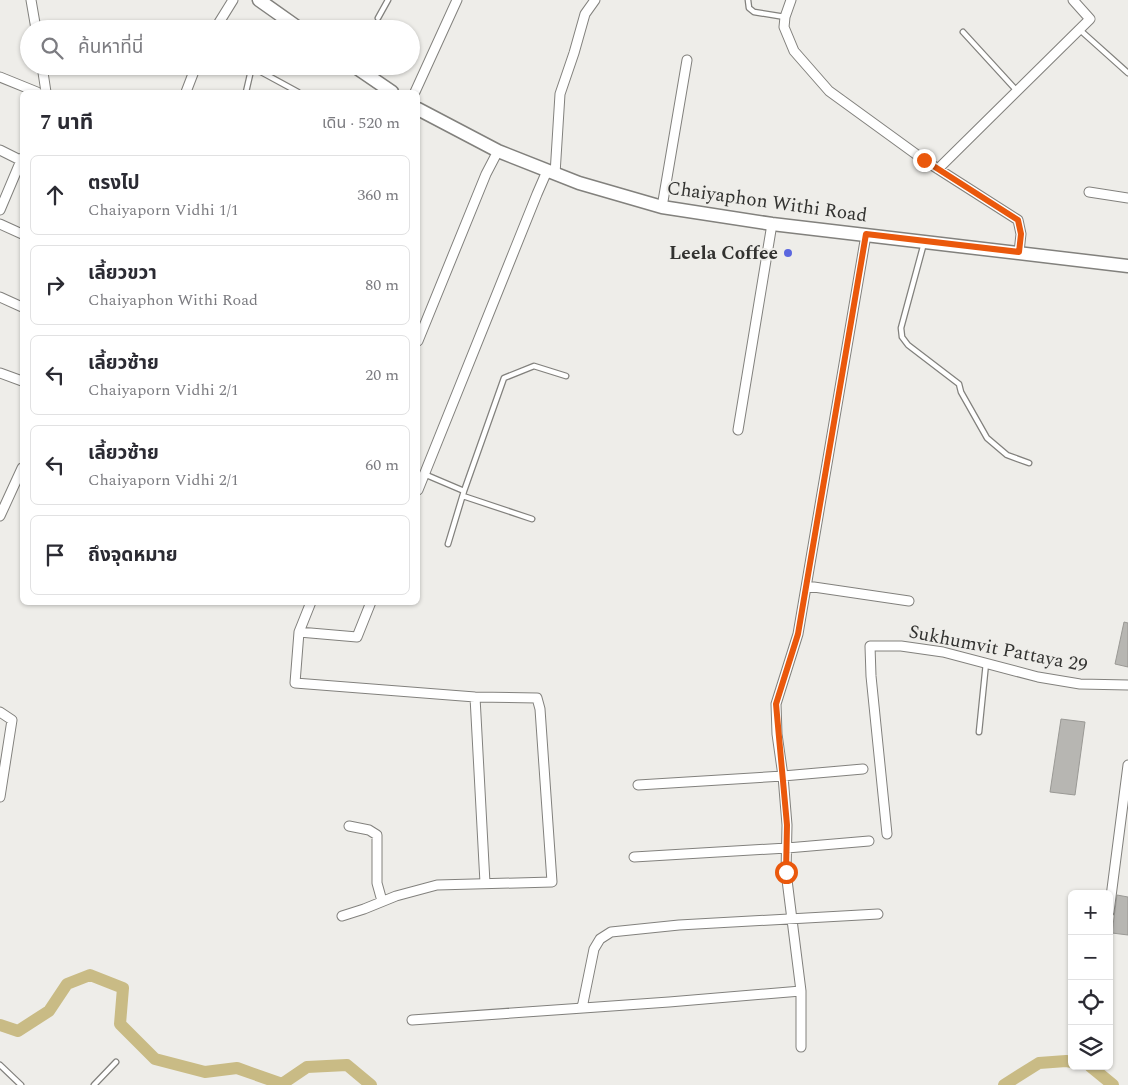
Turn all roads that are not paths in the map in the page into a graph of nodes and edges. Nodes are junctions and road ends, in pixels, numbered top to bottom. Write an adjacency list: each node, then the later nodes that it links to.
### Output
1 (31, 0): 13 (street)
2 (233, 0): 14 (street)
3 (259, 0): 11 (main road)
4 (388, 0): 12 (lane)
5 (457, 0): 32 (street)
6 (595, 0): 40 (street)
7 (748, 0): 10 (lane)
8 (791, 0): 10 (street)
9 (1073, 0): 16 (street)
10 (785, 17): 39 (street)
11 (284, 18): 15 (main road)
12 (378, 18)
13 (34, 20)
14 (221, 20)
15 (287, 20)
16 (1080, 30): 19 (lane); 33 (street)
17 (963, 32): 33 (lane)
18 (687, 60): 43 (street)
19 (1128, 73)
20 (43, 75): 27 (street)
21 (193, 75): 28 (street)
22 (250, 75): 29 (lane)
23 (267, 75): 30 (lane)
24 (367, 75): 31 (main road)
25 (0, 77): 26 (street)
26 (32, 90)
27 (46, 90)
28 (187, 90)
29 (246, 90)
30 (294, 90)
31 (389, 90)
32 (416, 90)
33 (1017, 91): 39 (street)
34 (420, 110): 36 (main road, Chaiyaphon Withi Road)
35 (0, 150): 37 (street)
36 (498, 151): 40 (main road, Chaiyaphon Withi Road); 54 (street)
37 (20, 159)
38 (20, 165): 44 (street)
39 (938, 169): 50 (street)
40 (551, 172): 43 (main road, Chaiyaphon Withi Road); 61 (street)
41 (1089, 192): 42 (street)
42 (1128, 198)
43 (662, 207): 46 (main road, Chaiyaphon Withi Road)
44 (0, 210)
45 (0, 224): 47 (street)
46 (772, 224): 48 (main road, Chaiyaphon Withi Road); 58 (street)
47 (20, 233)
48 (866, 234): 49 (main road, Chaiyaphon Withi Road); 67 (street)
49 (924, 241): 50 (main road, Chaiyaphon Withi Road); 59 (lane)
50 (1019, 252): 51 (main road, Chaiyaphon Withi Road)
51 (1128, 266)
52 (0, 297): 53 (street)
53 (20, 305)
54 (420, 336)
55 (0, 373): 57 (street)
56 (566, 376): 63 (lane)
57 (20, 380)
58 (738, 430)
59 (1029, 463)
60 (20, 472): 64 (street)
61 (424, 474): 62 (street); 63 (lane)
62 (420, 485)
63 (463, 494): 65 (lane); 66 (lane)
64 (0, 516)
65 (532, 518)
66 (448, 544)
67 (806, 586): 68 (street); 80 (street)
68 (909, 601)
69 (310, 605): 71 (street)
70 (370, 605): 71 (street)
71 (300, 632): 74 (street)
72 (986, 663): 73 (street, Sukhumvit Pattaya 29); 76 (lane); 84 (street, Sukhumvit Pattaya 29)
73 (1128, 685)
74 (475, 697): 88 (street); 88 (street)
75 (0, 712): 77 (street)
76 (979, 732)
77 (3, 756): 82 (street)
78 (1128, 765): 89 (street)
79 (863, 769): 80 (street)
80 (783, 776): 81 (street); 86 (street)
81 (638, 785)
82 (0, 797)
83 (349, 826): 90 (street)
84 (887, 834)
85 (869, 841): 86 (street)
86 (787, 848): 87 (street); 93 (street)
87 (634, 857)
88 (485, 883): 90 (street)
89 (1112, 890)
90 (382, 901): 92 (street)
91 (878, 914): 93 (street)
92 (342, 916)
93 (792, 918): 94 (street); 95 (street)
94 (801, 991): 95 (street); 97 (street)
95 (582, 1008): 96 (street)
96 (412, 1020)
97 (801, 1047)
98 (116, 1062): 101 (lane)
99 (0, 1065): 100 (lane)
100 (21, 1085)
101 (94, 1085)

